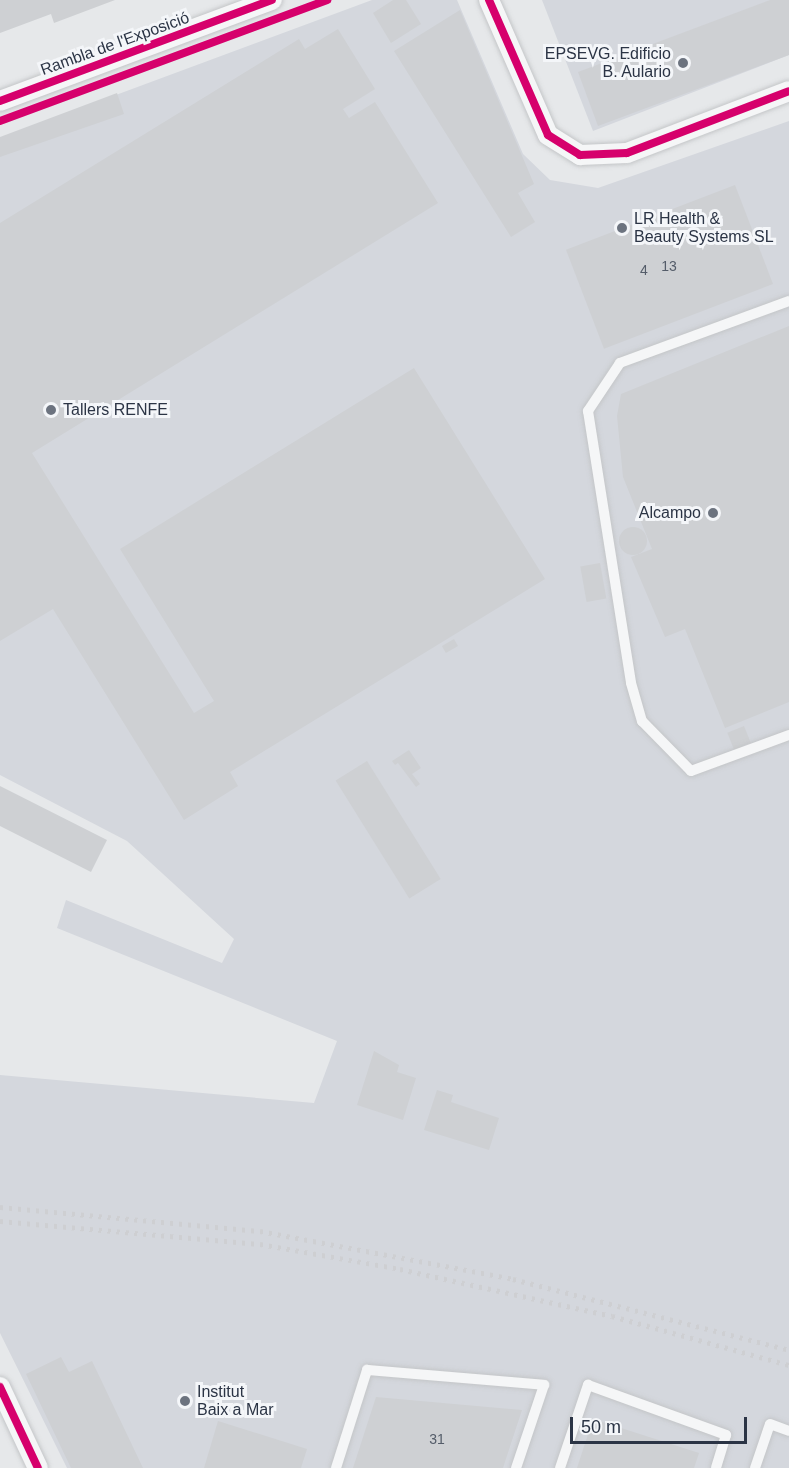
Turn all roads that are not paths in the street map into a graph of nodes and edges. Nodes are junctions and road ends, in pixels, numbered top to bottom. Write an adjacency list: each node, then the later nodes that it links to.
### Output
1 (489, 0): 3 (street)
2 (268, 1): 4 (street, Rambla de l'Exposició)
3 (789, 91)
4 (0, 101)
5 (789, 301): 6 (lane)
6 (789, 735)
7 (0, 1387): 9 (street)
8 (789, 1431): 14 (lane)
9 (38, 1468)
10 (336, 1468): 11 (lane)
11 (516, 1468)
12 (560, 1468): 13 (lane)
13 (716, 1468)
14 (755, 1468)

